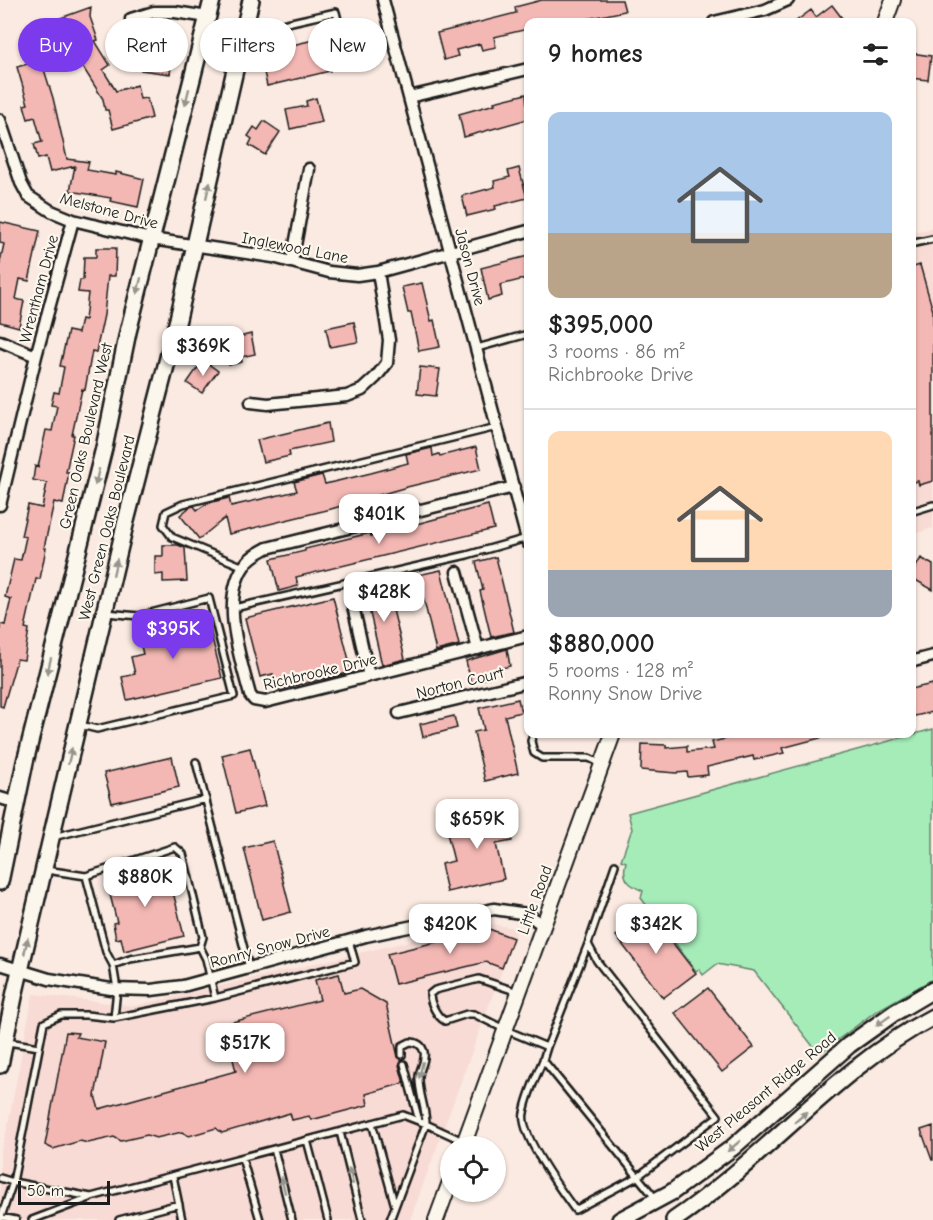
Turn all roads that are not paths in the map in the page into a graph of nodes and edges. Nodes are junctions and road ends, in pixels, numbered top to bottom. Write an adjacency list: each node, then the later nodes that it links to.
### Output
1 (212, 0): 6 (main road, Green Oaks Boulevard West)
2 (251, 0): 8 (main road, West Green Oaks Boulevard)
3 (383, 0): 15 (street, Jason Drive)
4 (788, 0): 11 (street)
5 (893, 0): 12 (street)
6 (208, 17): 7 (street); 21 (main road, Green Oaks Boulevard West, one-way to 21)
7 (137, 18)
8 (247, 18)
9 (309, 18): 10 (lane)
10 (338, 18)
11 (731, 18)
12 (886, 18)
13 (524, 70): 15 (street)
14 (235, 72): 23 (main road, West Green Oaks Boulevard, one-way to 14)
15 (409, 98): 24 (street, Jason Drive)
16 (0, 120): 18 (street, Melstone Drive)
17 (309, 169): 25 (street)
18 (73, 220): 21 (street, Melstone Drive); 30 (street, Wrentham Drive)
19 (524, 232): 24 (street, Inglewood Lane)
20 (933, 238): 22 (lane)
21 (151, 239): 23 (street, Melstone Drive); 58 (main road, Green Oaks Boulevard West, one-way to 58)
22 (916, 242)
23 (195, 247): 25 (street, Inglewood Lane); 43 (main road, West Green Oaks Boulevard, one-way to 23)
24 (450, 251): 26 (street, Inglewood Lane); 29 (street, Jason Drive)
25 (292, 262): 26 (street, Inglewood Lane)
26 (378, 272): 31 (street)
27 (524, 335): 29 (lane)
28 (0, 341): 30 (street)
29 (477, 348): 32 (street, Jason Drive)
30 (36, 356): 34 (street, Wrentham Drive)
31 (251, 402)
32 (498, 427): 33 (street, Jason Drive); 39 (lane)
33 (514, 487): 37 (street, Jason Drive); 39 (street)
34 (0, 505)
35 (933, 506): 36 (lane)
36 (916, 510)
37 (524, 517)
38 (524, 542): 42 (lane)
39 (244, 567): 42 (street, Richbrooke Drive)
40 (457, 572): 45 (street)
41 (353, 606): 48 (street)
42 (234, 608): 48 (street, Richbrooke Drive)
43 (104, 613): 51 (main road, West Green Oaks Boulevard); 51 (lane)
44 (524, 637): 45 (street, Richbrooke Drive)
45 (478, 649): 48 (street, Richbrooke Drive)
46 (933, 656): 47 (street)
47 (916, 660)
48 (369, 676)
49 (524, 683): 50 (street, Norton Court)
50 (399, 713)
51 (78, 725): 59 (main road, West Green Oaks Boulevard, one-way to 51)
52 (532, 738): 55 (lane)
53 (612, 738): 55 (street, Little Road)
54 (196, 762): 57 (lane)
55 (602, 764): 64 (street, Little Road)
56 (0, 798): 58 (street)
57 (206, 799): 59 (lane); 70 (lane)
58 (16, 803): 63 (main road, Green Oaks Boulevard West)
59 (51, 837): 61 (main road, West Green Oaks Boulevard)
60 (615, 865): 66 (lane)
61 (44, 869): 62 (lane); 71 (main road, West Green Oaks Boulevard, one-way to 61)
62 (86, 876): 67 (lane); 69 (lane)
63 (0, 882)
64 (544, 926): 65 (street, Ronny Snow Drive); 75 (street, Little Road)
65 (349, 940): 70 (street, Ronny Snow Drive); 76 (lane)
66 (588, 944): 82 (lane); 97 (lane)
67 (200, 946): 69 (lane); 72 (lane)
68 (0, 964): 71 (street, Ronny Snow Drive)
69 (113, 965): 73 (lane)
70 (249, 968): 72 (street, Ronny Snow Drive)
71 (20, 971): 73 (street, Ronny Snow Drive); 80 (main road, West Green Oaks Boulevard)
72 (211, 978): 73 (street, Ronny Snow Drive); 76 (lane)
73 (117, 989): 78 (lane)
74 (933, 990): 101 (main road, West Pleasant Ridge Road, one-way to 101)
75 (519, 993): 79 (street, Little Road); 79 (lane)
76 (215, 998): 78 (lane)
77 (933, 1017): 118 (main road, one-way to 77)
78 (114, 1018): 81 (lane)
79 (506, 1030): 82 (lane); 92 (street, Little Road)
80 (5, 1042): 81 (lane); 86 (main road, West Green Oaks Boulevard)
81 (39, 1047): 99 (lane)
82 (547, 1047): 84 (lane)
83 (402, 1055): 89 (lane, one-way to 89)
84 (543, 1060): 97 (lane); 97 (lane)
85 (404, 1064): 87 (lane)
86 (0, 1065)
87 (419, 1121): 88 (lane); 89 (lane)
88 (372, 1123): 90 (lane); 104 (lane)
89 (426, 1124): 91 (lane); 104 (lane)
90 (340, 1132): 93 (lane); 113 (lane, one-way to 90)
91 (449, 1136)
92 (467, 1136)
93 (308, 1140): 94 (lane); 112 (lane)
94 (274, 1149): 95 (lane); 111 (lane, one-way to 94)
95 (242, 1158): 96 (lane); 110 (lane)
96 (173, 1176): 100 (lane); 103 (lane)
97 (638, 1177): 101 (lane)
98 (0, 1178): 99 (lane)
99 (13, 1182): 100 (lane); 105 (lane)
100 (91, 1197): 107 (lane)
101 (657, 1200): 116 (main road, West Pleasant Ridge Road); 117 (main road)
102 (443, 1202): 115 (street)
103 (179, 1204): 108 (lane); 109 (lane)
104 (395, 1207): 114 (lane)
105 (1, 1219): 106 (lane)
106 (16, 1220)
107 (32, 1220)
108 (119, 1220)
109 (182, 1220)
110 (260, 1220)
111 (292, 1220)
112 (328, 1220)
113 (362, 1220)
114 (390, 1220)
115 (436, 1220)
116 (620, 1220)
117 (669, 1220)
118 (674, 1220)

